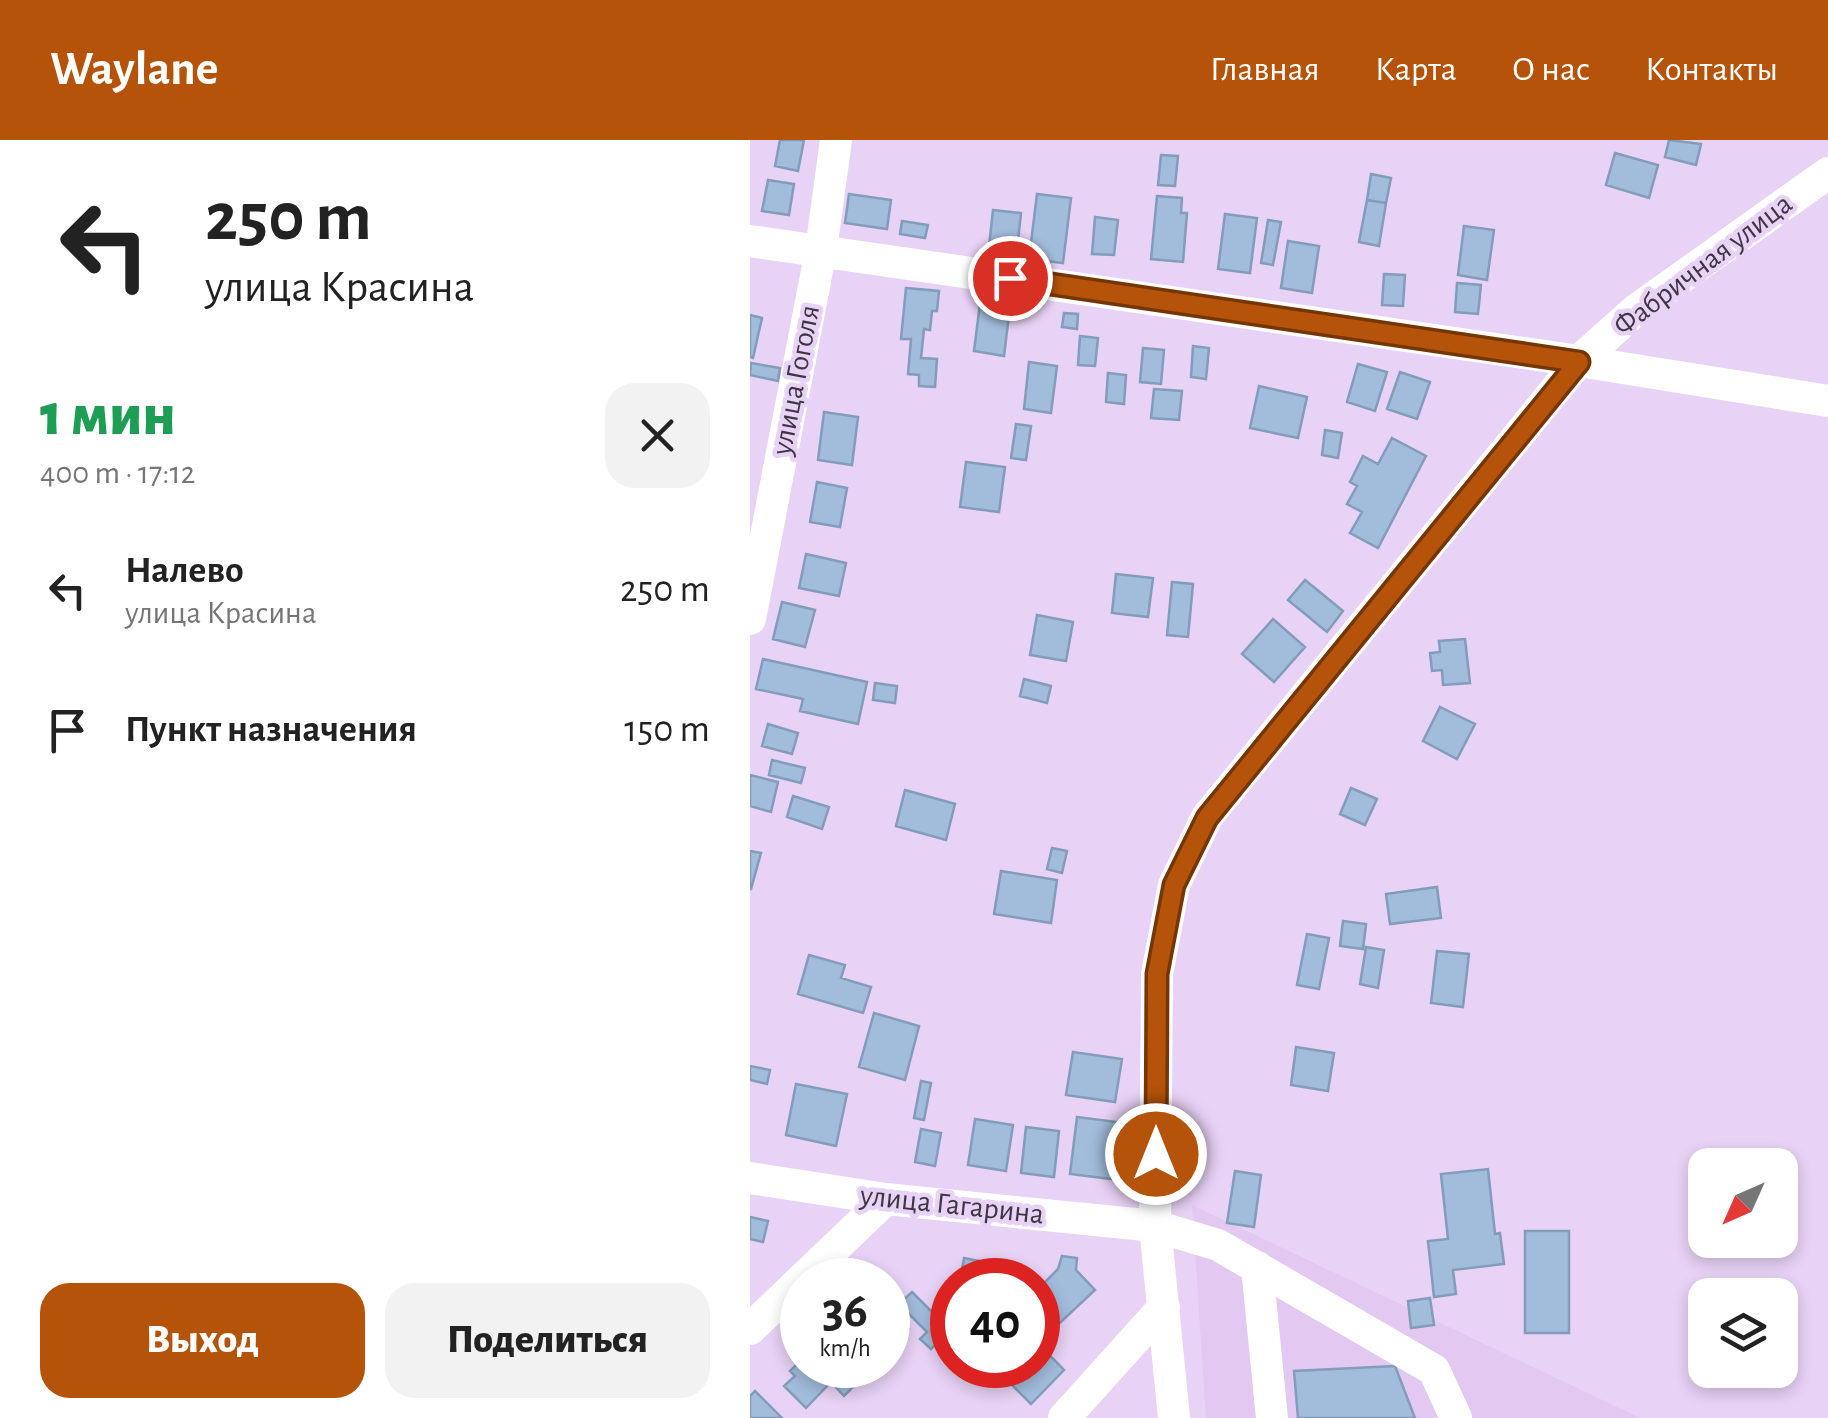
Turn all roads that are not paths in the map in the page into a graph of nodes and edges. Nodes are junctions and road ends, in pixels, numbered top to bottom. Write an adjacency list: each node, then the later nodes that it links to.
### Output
1 (836, 140): 4 (street, улица Гоголя)
2 (1828, 173): 5 (street, Фабричная улица)
3 (750, 240): 4 (street)
4 (821, 250): 5 (street); 7 (street, улица Гоголя)
5 (1579, 362): 6 (street); 10 (street, Фабричная улица)
6 (1828, 402)
7 (750, 620)
8 (750, 1178): 9 (street, улица Гагарина)
9 (886, 1199): 10 (street, улица Гагарина); 13 (street)
10 (1155, 1226): 11 (street, улица Гагарина); 12 (street, Фабричная улица)
11 (1257, 1267): 16 (street); 17 (street, улица Гагарина)
12 (1164, 1308): 14 (street); 15 (street, Фабричная улица)
13 (750, 1329)
14 (1064, 1418)
15 (1174, 1418)
16 (1272, 1418)
17 (1456, 1418)

